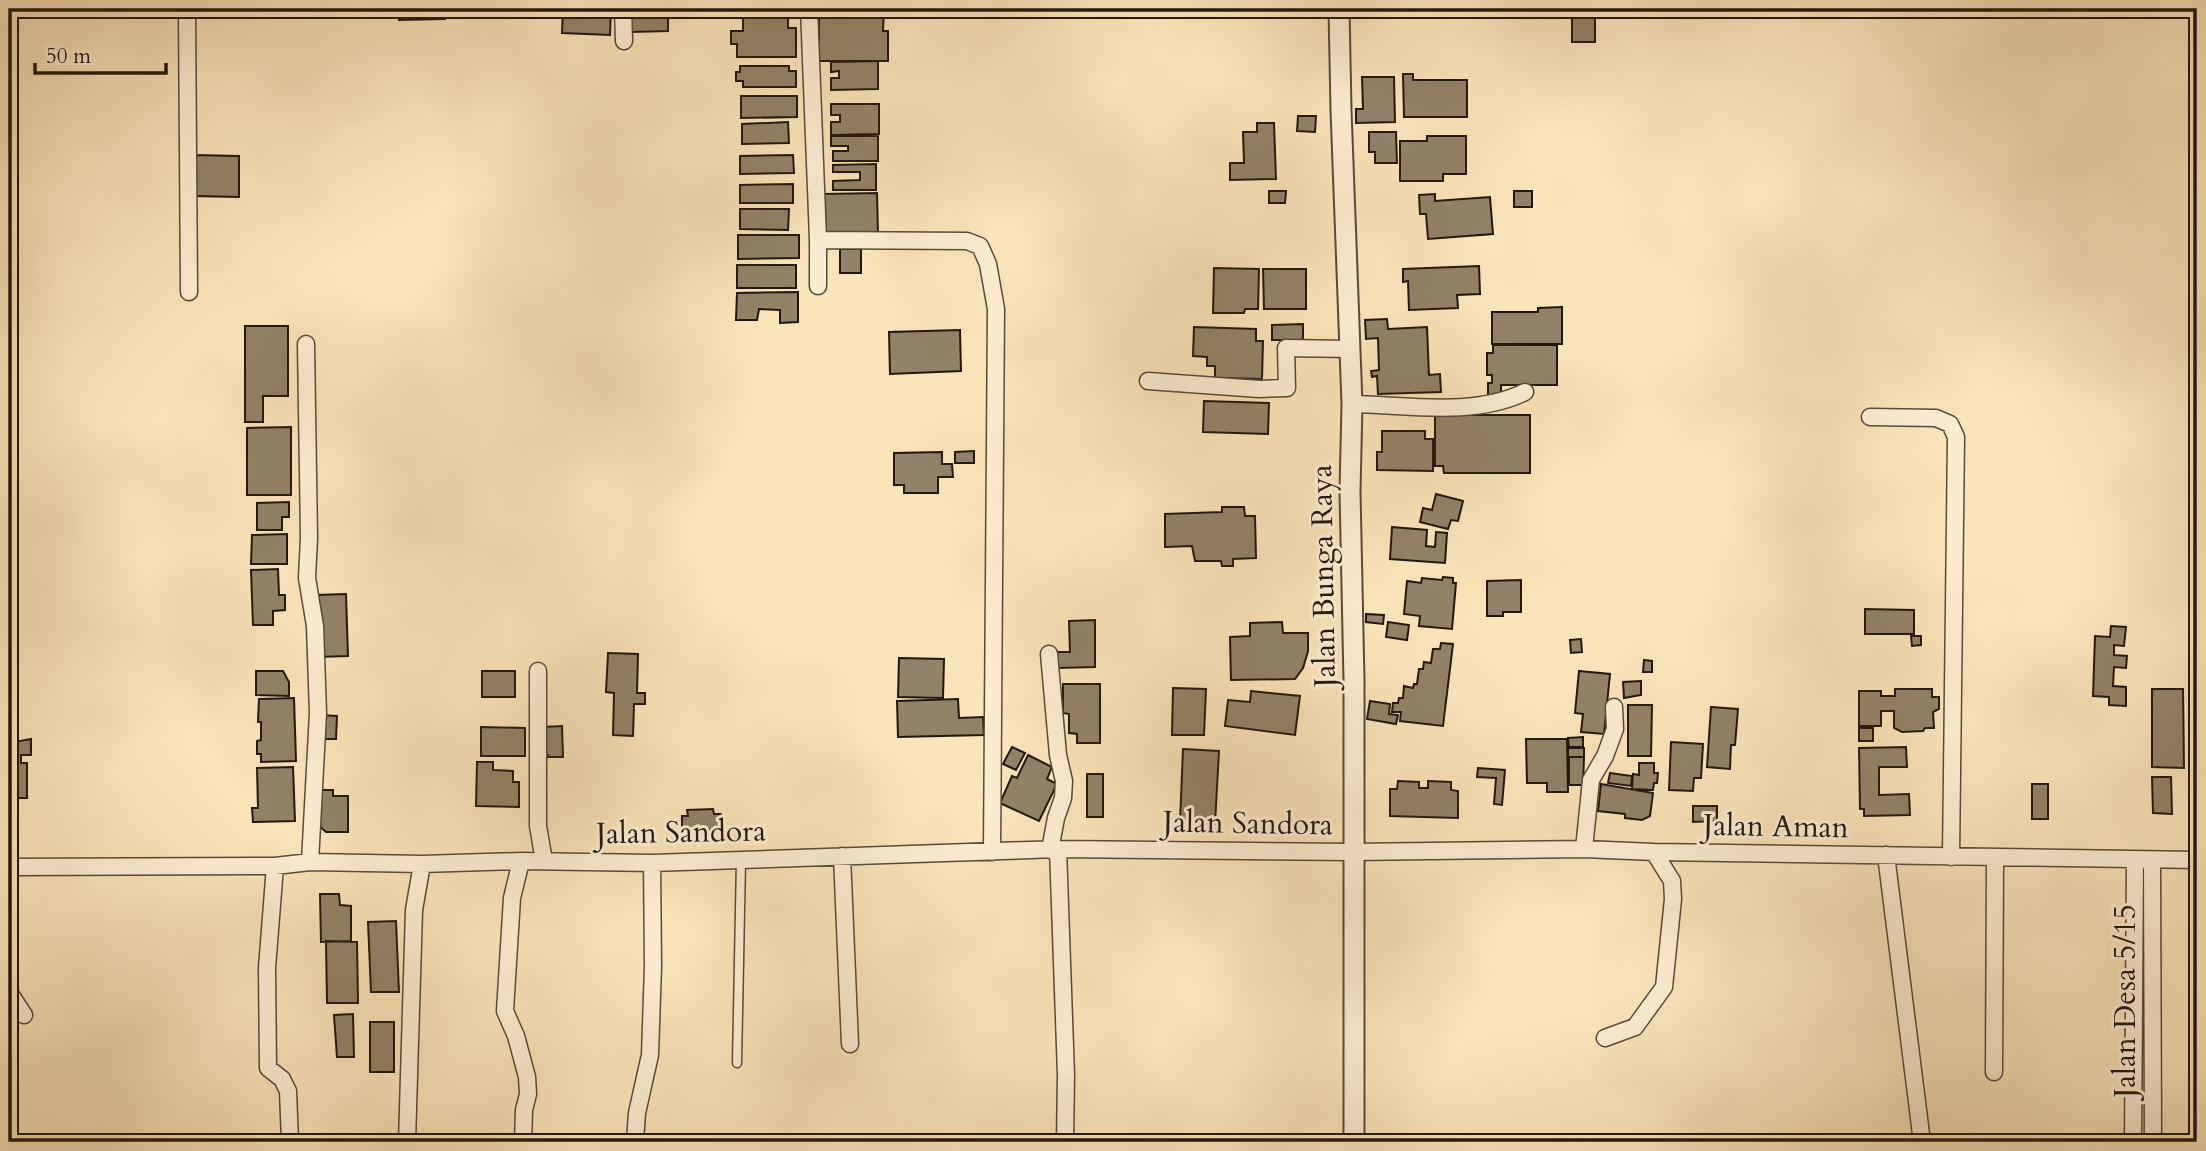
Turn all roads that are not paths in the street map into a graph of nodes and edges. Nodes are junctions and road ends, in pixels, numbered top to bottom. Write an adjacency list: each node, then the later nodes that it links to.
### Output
1 (187, 9): 8 (street)
2 (623, 9): 5 (street)
3 (809, 9): 6 (street)
4 (1339, 9): 10 (street, Jalan Bunga Raya)
5 (624, 41)
6 (818, 240): 7 (street); 20 (street)
7 (818, 286)
8 (189, 292)
9 (306, 344): 32 (street)
10 (1350, 349): 11 (street); 13 (street, Jalan Bunga Raya)
11 (1148, 381)
12 (1525, 392): 13 (street)
13 (1352, 404): 21 (street, Jalan Bunga Raya)
14 (1870, 417): 25 (street)
15 (1049, 653): 19 (street)
16 (538, 671): 31 (street)
17 (1614, 707): 18 (street)
18 (1584, 849): 21 (street, Jalan Aman); 22 (street, Jalan Aman)
19 (1054, 850): 20 (street, Jalan Sandora); 21 (street, Jalan Sandora); 47 (street)
20 (992, 852): 24 (street, Jalan Sandora)
21 (1353, 852): 48 (street, Jalan Bunga Raya)
22 (1654, 852): 23 (street, Jalan Aman); 39 (street)
23 (1886, 855): 25 (street, Jalan Aman); 49 (street)
24 (842, 856): 27 (street, Jalan Sandora); 40 (street)
25 (1951, 857): 26 (street, Jalan Aman)
26 (1995, 858): 28 (street, Jalan Aman); 42 (street)
27 (741, 860): 33 (street, Jalan Sandora); 41 (lane)
28 (2143, 860): 29 (street, Jalan Aman); 50 (street); 51 (street, Jalan Desa 5/15)
29 (2197, 860)
30 (521, 861): 31 (street, Jalan Sandora); 34 (street, Jalan Sandora); 46 (street)
31 (544, 861): 33 (street, Jalan Sandora)
32 (310, 862): 34 (street, Jalan Sandora); 35 (street, Jalan Sandora)
33 (652, 863): 43 (street)
34 (422, 864): 45 (street)
35 (275, 866): 36 (street, Jalan Sandora); 44 (street)
36 (9, 867)
37 (9, 992): 38 (street)
38 (23, 1015)
39 (1605, 1038)
40 (850, 1044)
41 (737, 1063)
42 (1994, 1072)
43 (635, 1140)
44 (289, 1142)
45 (407, 1142)
46 (523, 1142)
47 (1065, 1142)
48 (1353, 1142)
49 (1923, 1142)
50 (2133, 1142)
51 (2153, 1142)

